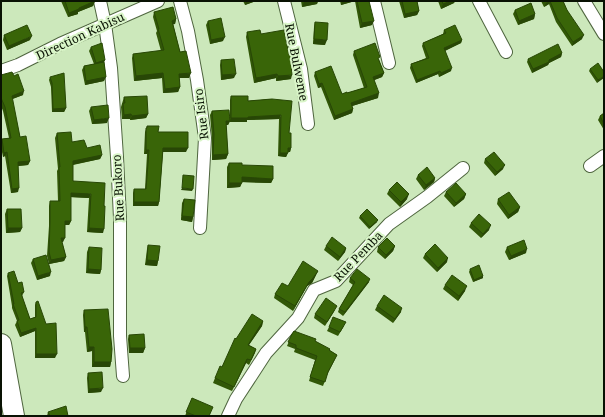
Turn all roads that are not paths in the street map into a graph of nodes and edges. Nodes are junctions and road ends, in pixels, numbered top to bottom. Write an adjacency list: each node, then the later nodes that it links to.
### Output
1 (100, 1): 8 (street, Rue Bukoro)
2 (158, 1): 8 (street, Direction Kabisu)
3 (180, 1): 17 (street, Rue Isiro)
4 (284, 1): 13 (street, Rue Bulweme)
5 (374, 1): 11 (street)
6 (479, 1): 10 (street)
7 (584, 1): 9 (street)
8 (105, 24): 12 (street, Direction Kabisu); 19 (street, Rue Bukoro)
9 (604, 34)
10 (506, 52)
11 (389, 63)
12 (1, 71)
13 (308, 124)
14 (604, 156): 15 (street)
15 (590, 166)
16 (464, 168): 22 (street, Rue Pemba)
17 (200, 228)
18 (1, 344): 20 (highway)
19 (123, 376)
20 (4, 377): 21 (highway)
21 (14, 416)
22 (228, 416)

